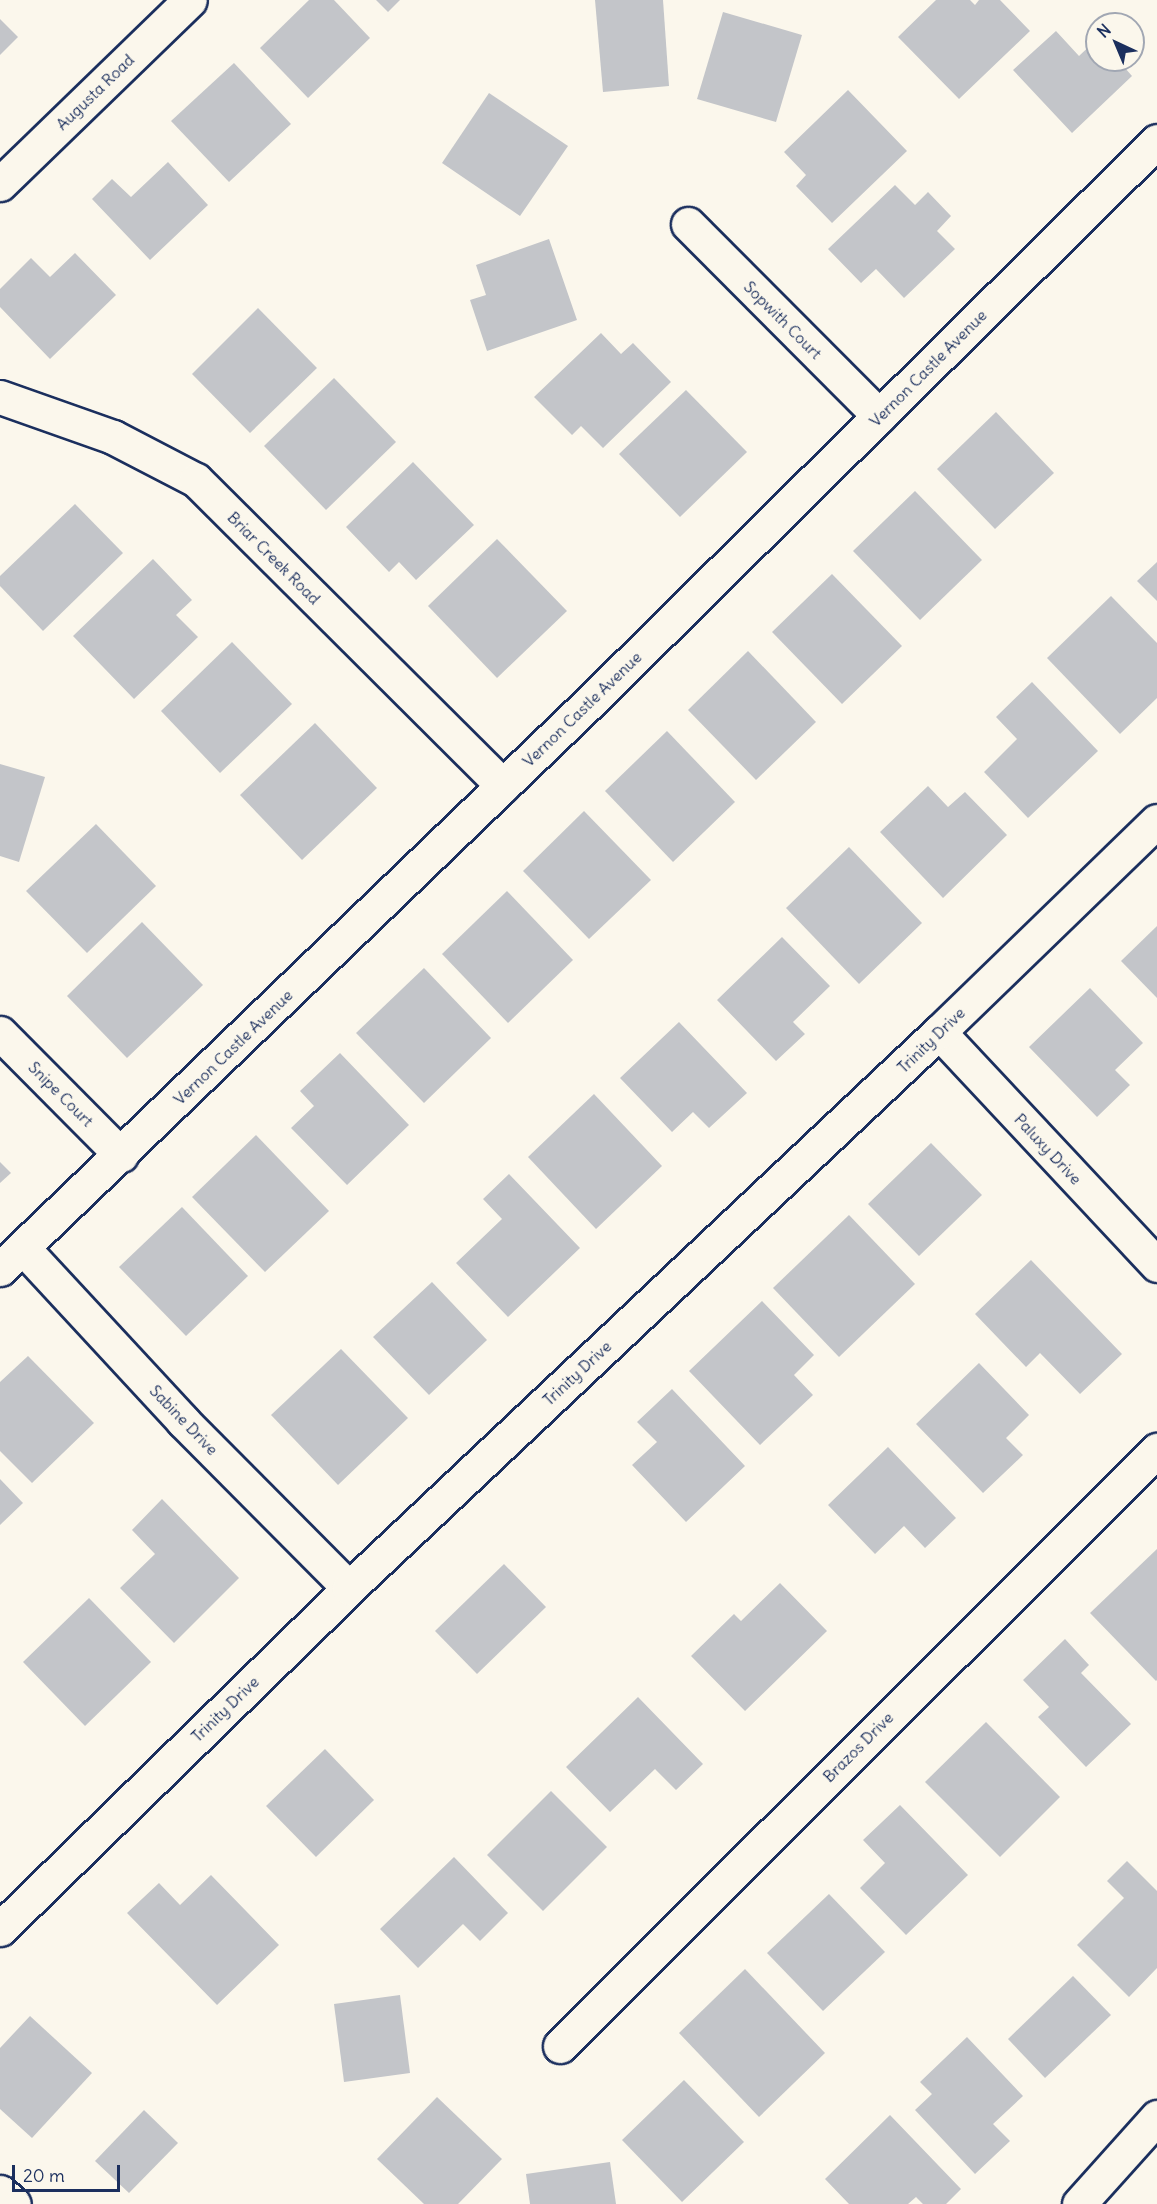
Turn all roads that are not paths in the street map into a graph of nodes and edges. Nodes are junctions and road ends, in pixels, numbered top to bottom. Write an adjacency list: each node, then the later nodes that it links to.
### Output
1 (190, 0): 3 (street, Augusta Road)
2 (1157, 141): 6 (street, Vernon Castle Avenue)
3 (0, 184)
4 (688, 224): 6 (street, Sopwith Court)
5 (0, 397): 7 (street, Briar Creek Road)
6 (879, 417): 7 (street, Vernon Castle Avenue)
7 (503, 786): 11 (street, Vernon Castle Avenue)
8 (1157, 821): 9 (street, Trinity Drive)
9 (939, 1032): 13 (street, Paluxy Drive); 15 (street, Trinity Drive)
10 (0, 1033): 11 (street, Snipe Court)
11 (122, 1155): 12 (street, Vernon Castle Avenue)
12 (11, 1258): 15 (street, Sabine Drive)
13 (1157, 1265)
14 (1157, 1450): 17 (street, Brazos Drive)
15 (349, 1588): 16 (street, Trinity Drive)
16 (0, 1929)
17 (560, 2046)
18 (1157, 2117): 21 (street)
19 (0, 2192): 20 (street)
20 (14, 2204)
21 (1079, 2204)

